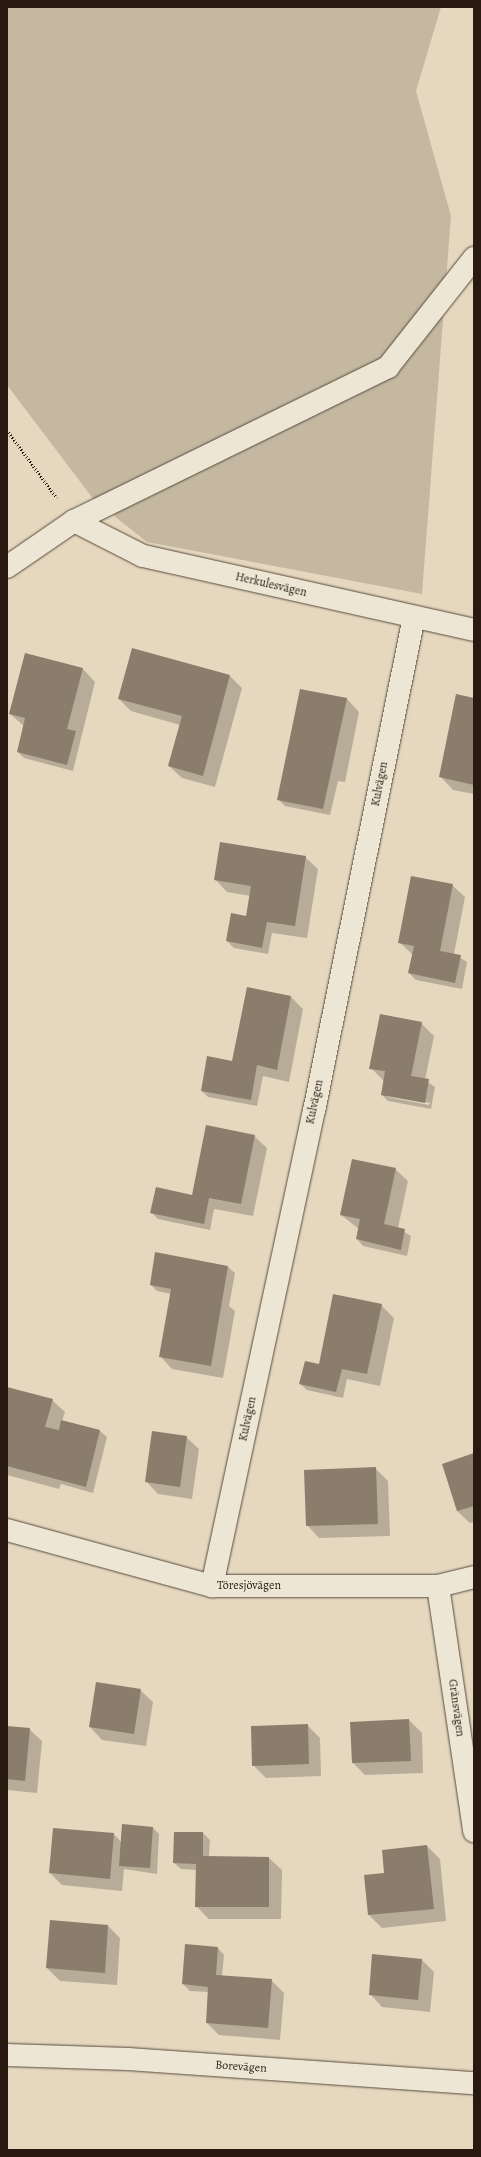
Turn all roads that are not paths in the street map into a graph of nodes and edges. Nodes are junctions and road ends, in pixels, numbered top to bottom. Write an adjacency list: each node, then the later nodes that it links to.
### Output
1 (474, 258): 2 (street)
2 (74, 521): 3 (street); 4 (street, Herkulesvägen)
3 (7, 567)
4 (414, 617): 5 (street, Herkulesvägen); 8 (street, Kulvägen)
5 (474, 630)
6 (7, 1530): 8 (street, Töresjövägen)
7 (474, 1577): 9 (street, Töresjövägen)
8 (212, 1586): 9 (street, Töresjövägen)
9 (438, 1586): 10 (street, Gränsvägen)
10 (474, 1831)
11 (7, 2055): 12 (street, Borevägen)
12 (474, 2083)

